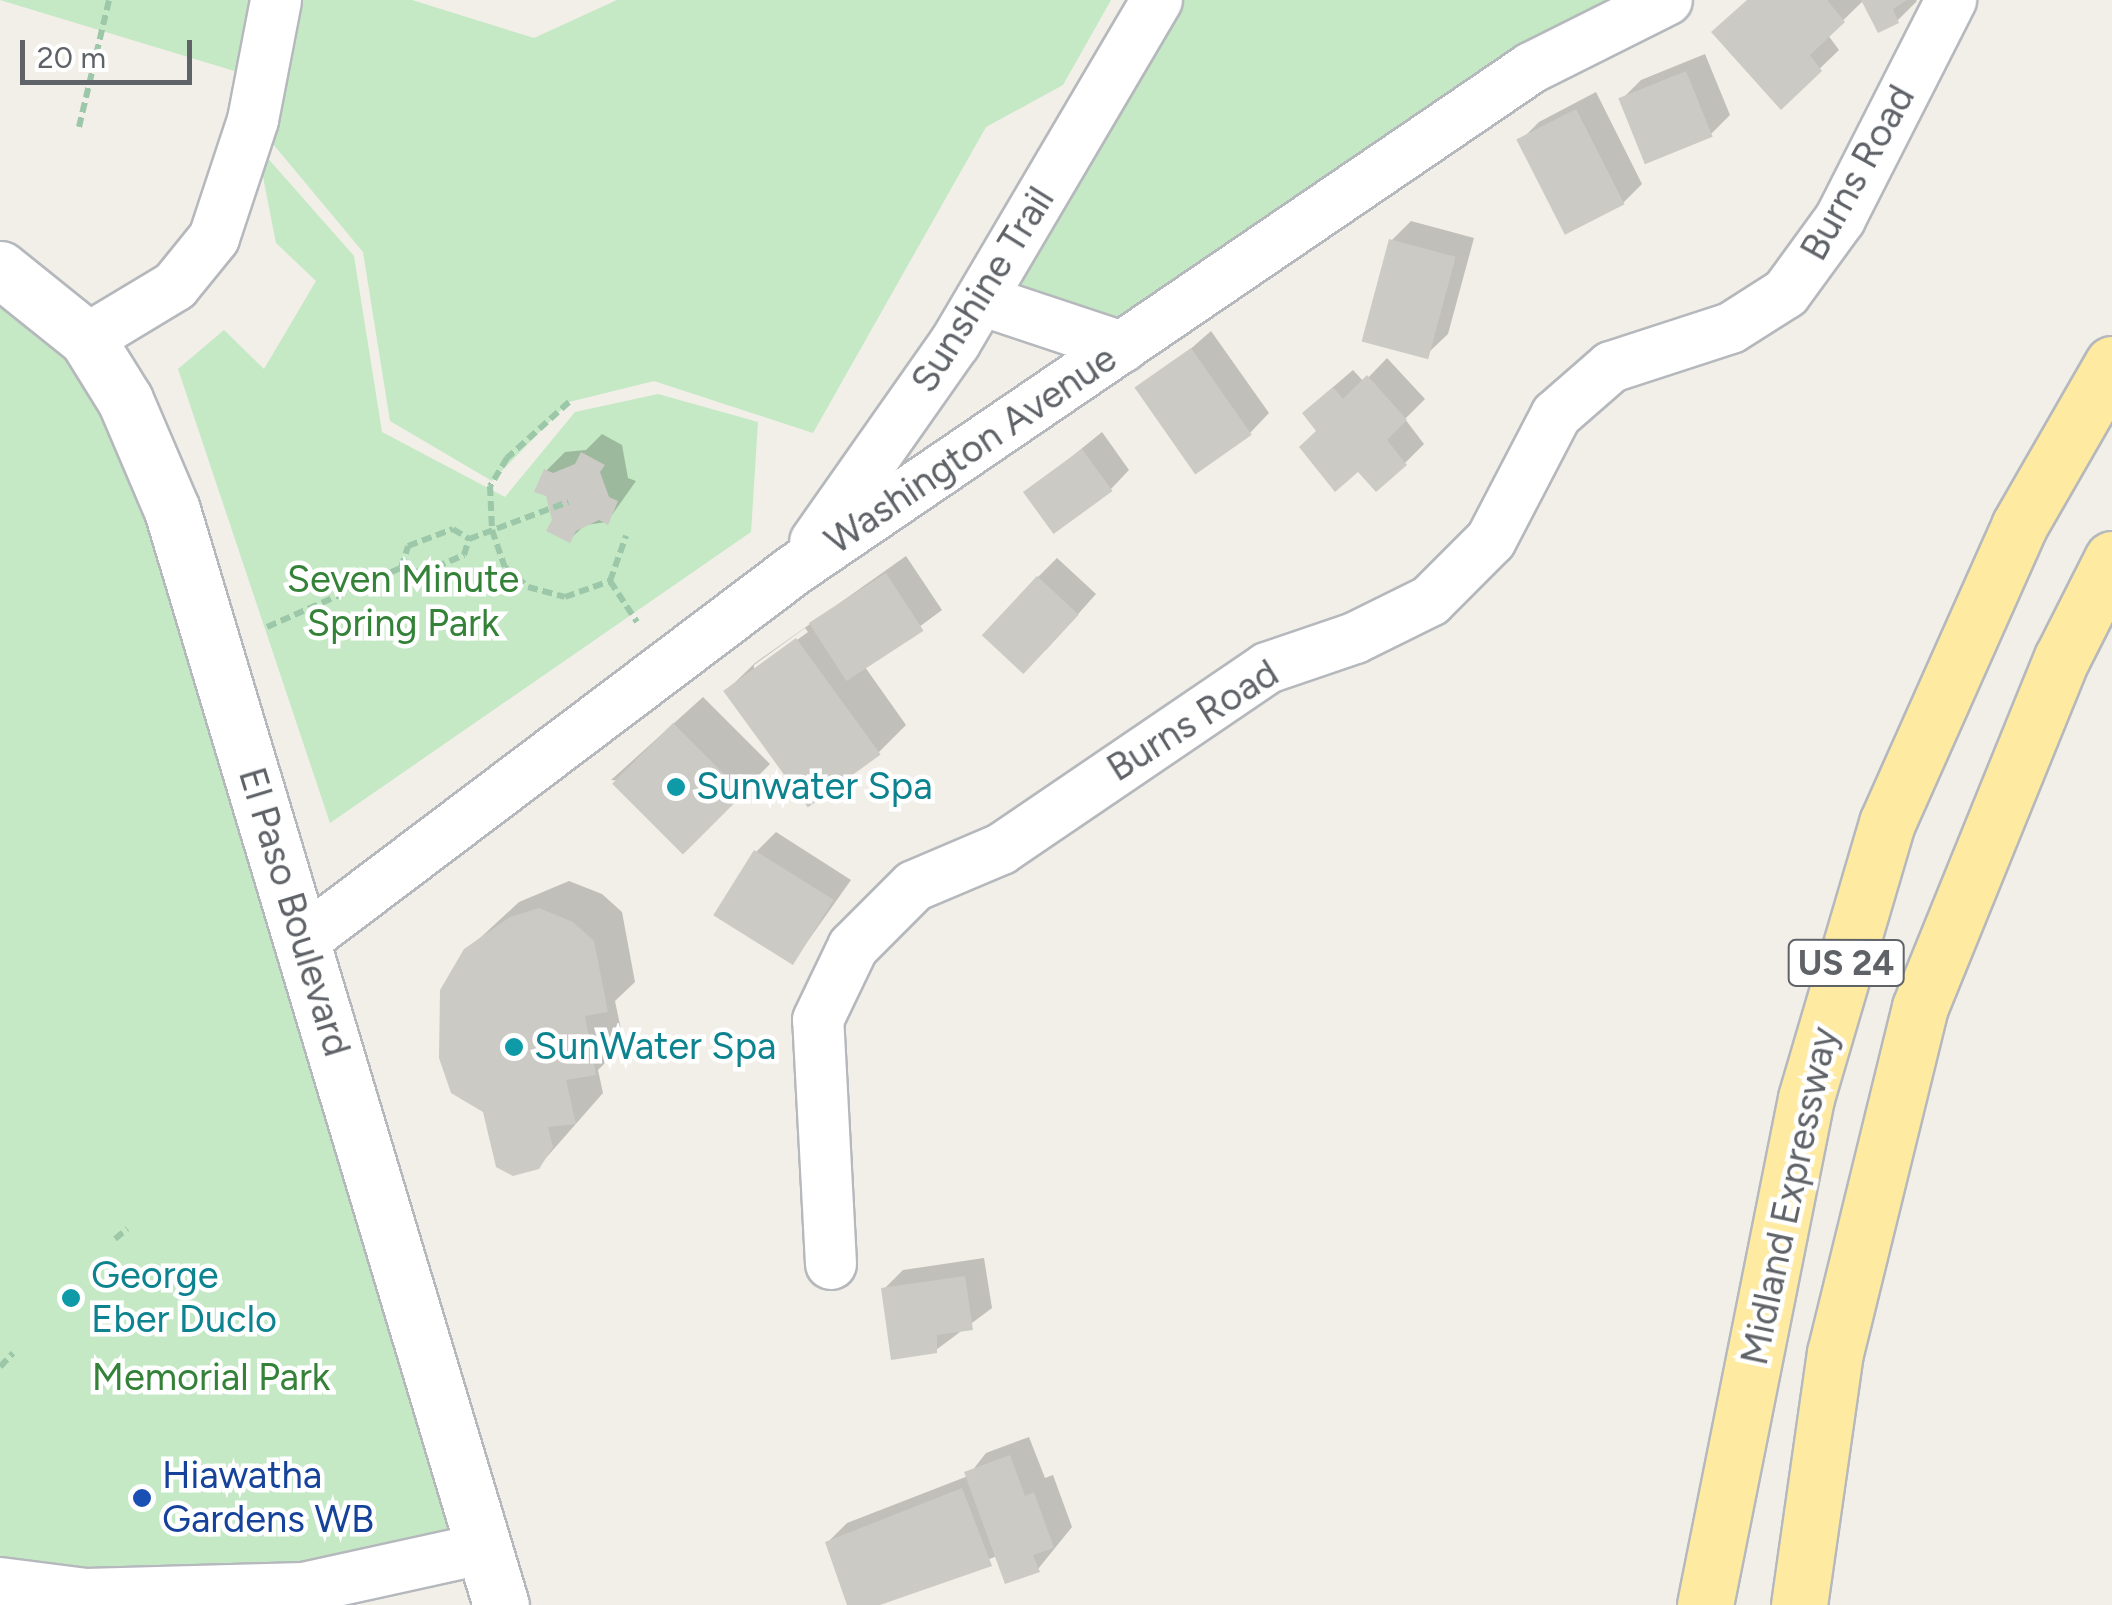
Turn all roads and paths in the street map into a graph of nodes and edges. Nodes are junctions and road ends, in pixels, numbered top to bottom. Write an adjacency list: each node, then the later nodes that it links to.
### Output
1 (108, 0): 6 (path)
2 (276, 0): 9 (street)
3 (1158, 0): 8 (street, Sunshine Trail)
4 (1666, 0): 10 (street, Washington Avenue)
5 (1952, 0): 24 (street, Burns Road)
6 (78, 127)
7 (0, 269): 9 (street, El Paso Boulevard)
8 (981, 300): 10 (street); 19 (street, Sunshine Trail)
9 (87, 339): 21 (street, El Paso Boulevard)
10 (1122, 347): 19 (street, Washington Avenue)
11 (2112, 364): 30 (highway, Midland Expressway / US 24)
12 (569, 402): 14 (path)
13 (568, 502): 14 (path)
14 (492, 530): 15 (path); 16 (path)
15 (626, 536)
16 (468, 538): 18 (path); 18 (path)
17 (2112, 559): 31 (highway, Midland Expressway / US 24)
18 (401, 568): 20 (path)
19 (794, 570): 21 (street, Washington Avenue)
20 (252, 632)
21 (302, 941): 27 (street, El Paso Boulevard)
22 (127, 1229): 23 (path)
23 (115, 1239)
24 (831, 1264)
25 (13, 1353): 26 (path)
26 (0, 1368)
27 (482, 1549): 28 (street); 29 (street, El Paso Boulevard)
28 (0, 1583)
29 (501, 1605)
30 (1705, 1605)
31 (1799, 1605)

